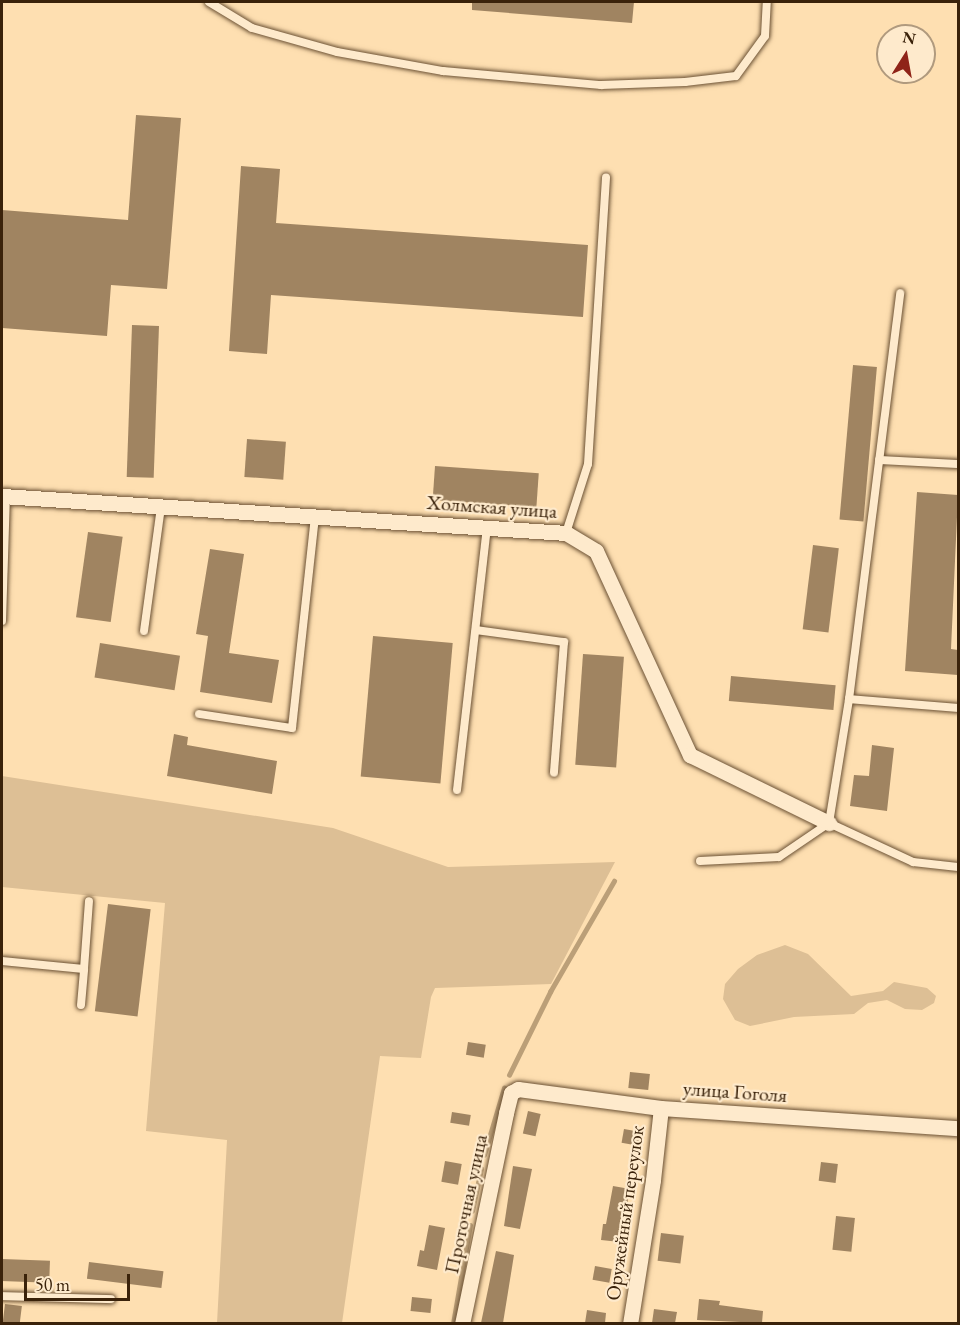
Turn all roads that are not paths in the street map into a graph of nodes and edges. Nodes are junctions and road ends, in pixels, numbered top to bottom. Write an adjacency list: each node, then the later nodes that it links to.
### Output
1 (209, 2): 2 (lane)
2 (767, 2)
3 (606, 178): 11 (lane)
4 (900, 293): 5 (lane)
5 (879, 460): 6 (lane); 15 (lane)
6 (958, 464)
7 (4, 496): 8 (street, Холмская улица); 12 (lane)
8 (161, 507): 9 (street, Холмская улица); 14 (lane)
9 (315, 517): 10 (street, Холмская улица); 17 (lane)
10 (487, 528): 11 (street, Холмская улица); 13 (lane)
11 (566, 533): 20 (street, Холмская улица)
12 (2, 621)
13 (476, 630): 18 (lane); 19 (lane)
14 (144, 632)
15 (849, 699): 16 (lane); 20 (lane)
16 (958, 708)
17 (199, 714)
18 (554, 773)
19 (457, 790)
20 (829, 823): 21 (lane); 22 (lane)
21 (700, 861)
22 (958, 867)
23 (89, 901): 25 (lane)
24 (2, 961): 25 (lane)
25 (84, 969): 26 (lane)
26 (81, 1005)
27 (511, 1093): 28 (street, улица Гоголя); 32 (street, Проточная улица)
28 (661, 1108): 29 (street, улица Гоголя); 33 (street, Оружейный переулок)
29 (958, 1128)
30 (2, 1296): 31 (lane)
31 (111, 1299)
32 (462, 1323)
33 (630, 1323)

